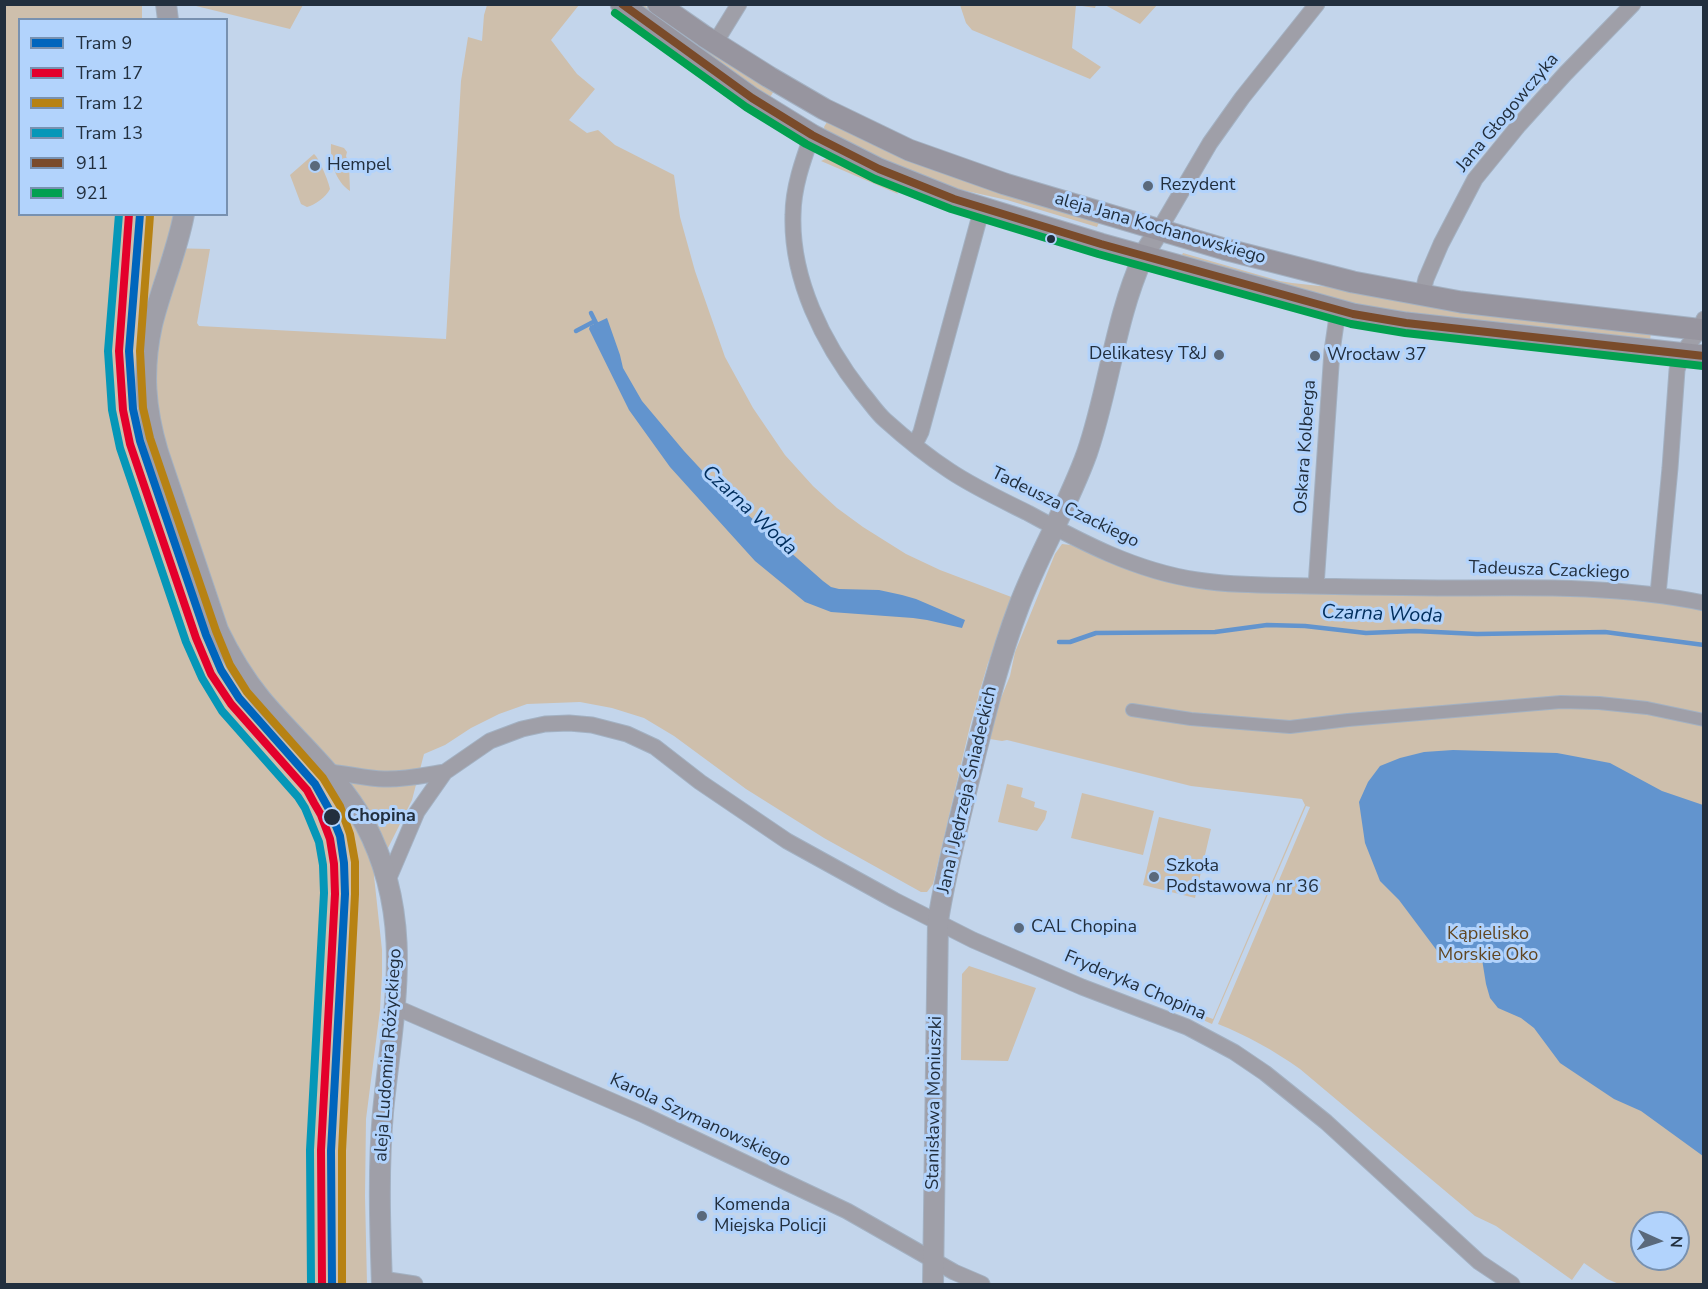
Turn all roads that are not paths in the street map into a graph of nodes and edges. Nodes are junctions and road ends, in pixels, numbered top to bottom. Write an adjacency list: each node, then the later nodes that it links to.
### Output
1 (621, 4): 8 (main road, aleja Jana Kochanowskiego)
2 (658, 4): 6 (main road, aleja Jana Kochanowskiego)
3 (739, 4): 6 (street)
4 (1317, 4): 11 (street)
5 (1633, 4): 13 (street, Jana Głogowczyka)
6 (715, 43): 7 (main road, aleja Jana Kochanowskiego)
7 (824, 109): 8 (main road); 11 (main road, aleja Jana Kochanowskiego)
8 (812, 135): 9 (main road, aleja Jana Kochanowskiego); 18 (street, Tadeusza Czackiego)
9 (982, 208): 12 (main road, aleja Jana Kochanowskiego); 18 (street)
10 (183, 216): 25 (street, aleja Ludomira Różyckiego)
11 (1159, 230): 12 (street); 13 (main road, aleja Jana Kochanowskiego)
12 (1144, 255): 14 (main road, aleja Jana Kochanowskiego); 19 (street)
13 (1422, 295): 15 (main road, aleja Jana Kochanowskiego)
14 (1338, 310): 16 (main road, aleja Jana Kochanowskiego); 20 (street, Oskara Kolberga)
15 (1702, 326): 16 (street)
16 (1682, 354): 17 (main road, aleja Jana Kochanowskiego); 21 (street)
17 (1704, 356)
18 (915, 444): 19 (street, Tadeusza Czackiego)
19 (1055, 528): 20 (street, Tadeusza Czackiego); 28 (street, Jana i Jędrzeja Śniadeckich)
20 (1316, 586): 21 (street, Tadeusza Czackiego)
21 (1658, 594): 22 (street, Tadeusza Czackiego)
22 (1704, 603)
23 (1132, 710): 24 (street)
24 (1704, 720)
25 (328, 772): 26 (street, Fryderyka Chopina); 27 (street, aleja Ludomira Różyckiego)
26 (445, 772): 27 (street, Fryderyka Chopina); 28 (street, Fryderyka Chopina)
27 (388, 880): 29 (street, aleja Ludomira Różyckiego)
28 (938, 921): 30 (street, Stanisława Moniuszki); 35 (street, Fryderyka Chopina)
29 (395, 1007): 30 (street, Karola Szymanowskiego); 31 (street, aleja Ludomira Różyckiego)
30 (933, 1259): 33 (street, Stanisława Moniuszki); 34 (street, Karola Szymanowskiego)
31 (382, 1282): 32 (street)
32 (415, 1284)
33 (933, 1284)
34 (982, 1284)
35 (1512, 1284)

